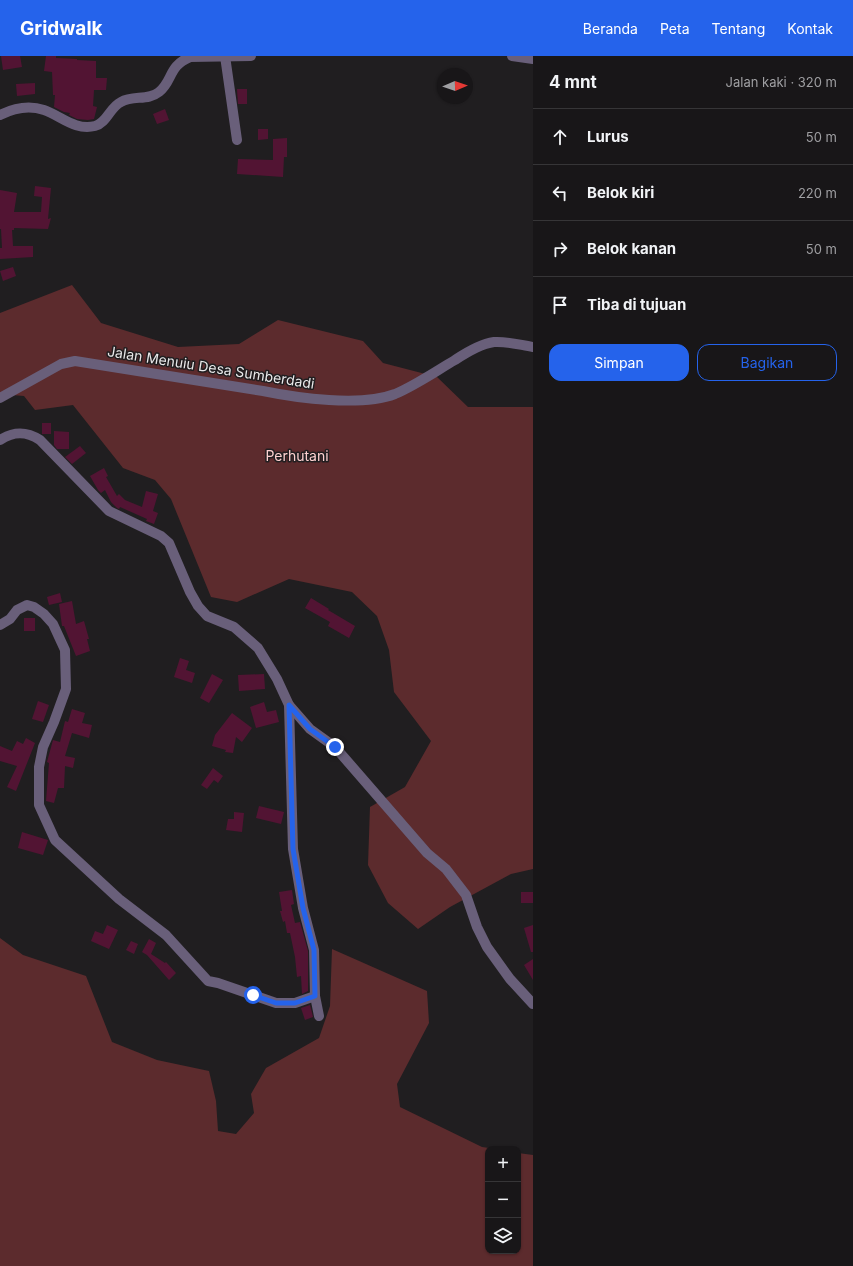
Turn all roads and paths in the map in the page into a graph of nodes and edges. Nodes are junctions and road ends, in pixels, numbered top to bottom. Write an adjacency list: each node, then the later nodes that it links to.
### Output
1 (225, 56): 2 (street); 5 (street); 6 (street)
2 (251, 56)
3 (512, 56): 4 (street)
4 (533, 59)
5 (0, 115)
6 (237, 140)
7 (533, 347): 8 (street, Jalan Menuiu Desa Sumberdadi)
8 (0, 398)
9 (0, 440): 11 (street)
10 (0, 625): 12 (street)
11 (289, 705): 12 (street); 13 (street)
12 (315, 996): 14 (street)
13 (533, 1003)
14 (319, 1016)

